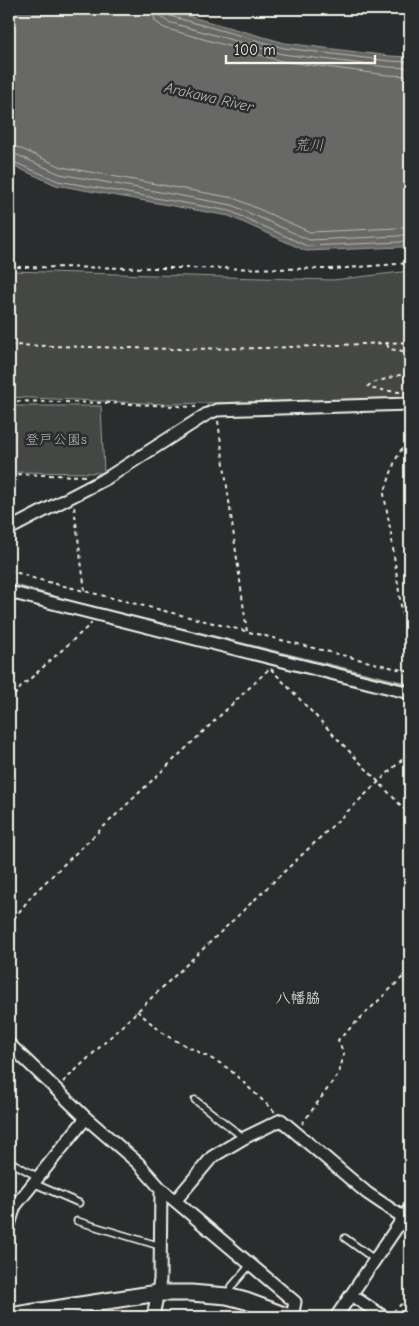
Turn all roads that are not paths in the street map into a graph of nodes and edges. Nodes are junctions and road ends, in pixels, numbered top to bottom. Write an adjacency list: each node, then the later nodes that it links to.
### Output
1 (410, 404): 2 (street)
2 (9, 529)
3 (9, 592): 4 (street)
4 (410, 693)
5 (9, 1046): 7 (street)
6 (195, 1100): 8 (lane)
7 (86, 1118): 10 (street); 11 (street)
8 (244, 1138): 12 (street); 15 (street)
9 (9, 1161): 10 (lane)
10 (36, 1180): 13 (lane); 14 (street)
11 (161, 1189): 12 (street); 19 (street)
12 (176, 1200): 21 (street)
13 (79, 1203)
14 (12, 1204): 17 (street)
15 (408, 1216): 20 (street)
16 (77, 1221): 19 (lane)
17 (9, 1225)
18 (346, 1238): 20 (lane)
19 (160, 1246): 22 (street)
20 (374, 1259): 23 (street)
21 (251, 1264): 24 (lane); 27 (street)
22 (158, 1293): 24 (street); 25 (street); 26 (street)
23 (351, 1295): 28 (street); 29 (street)
24 (226, 1296): 27 (street)
25 (9, 1316)
26 (153, 1317)
27 (290, 1317)
28 (336, 1317)
29 (384, 1317)

